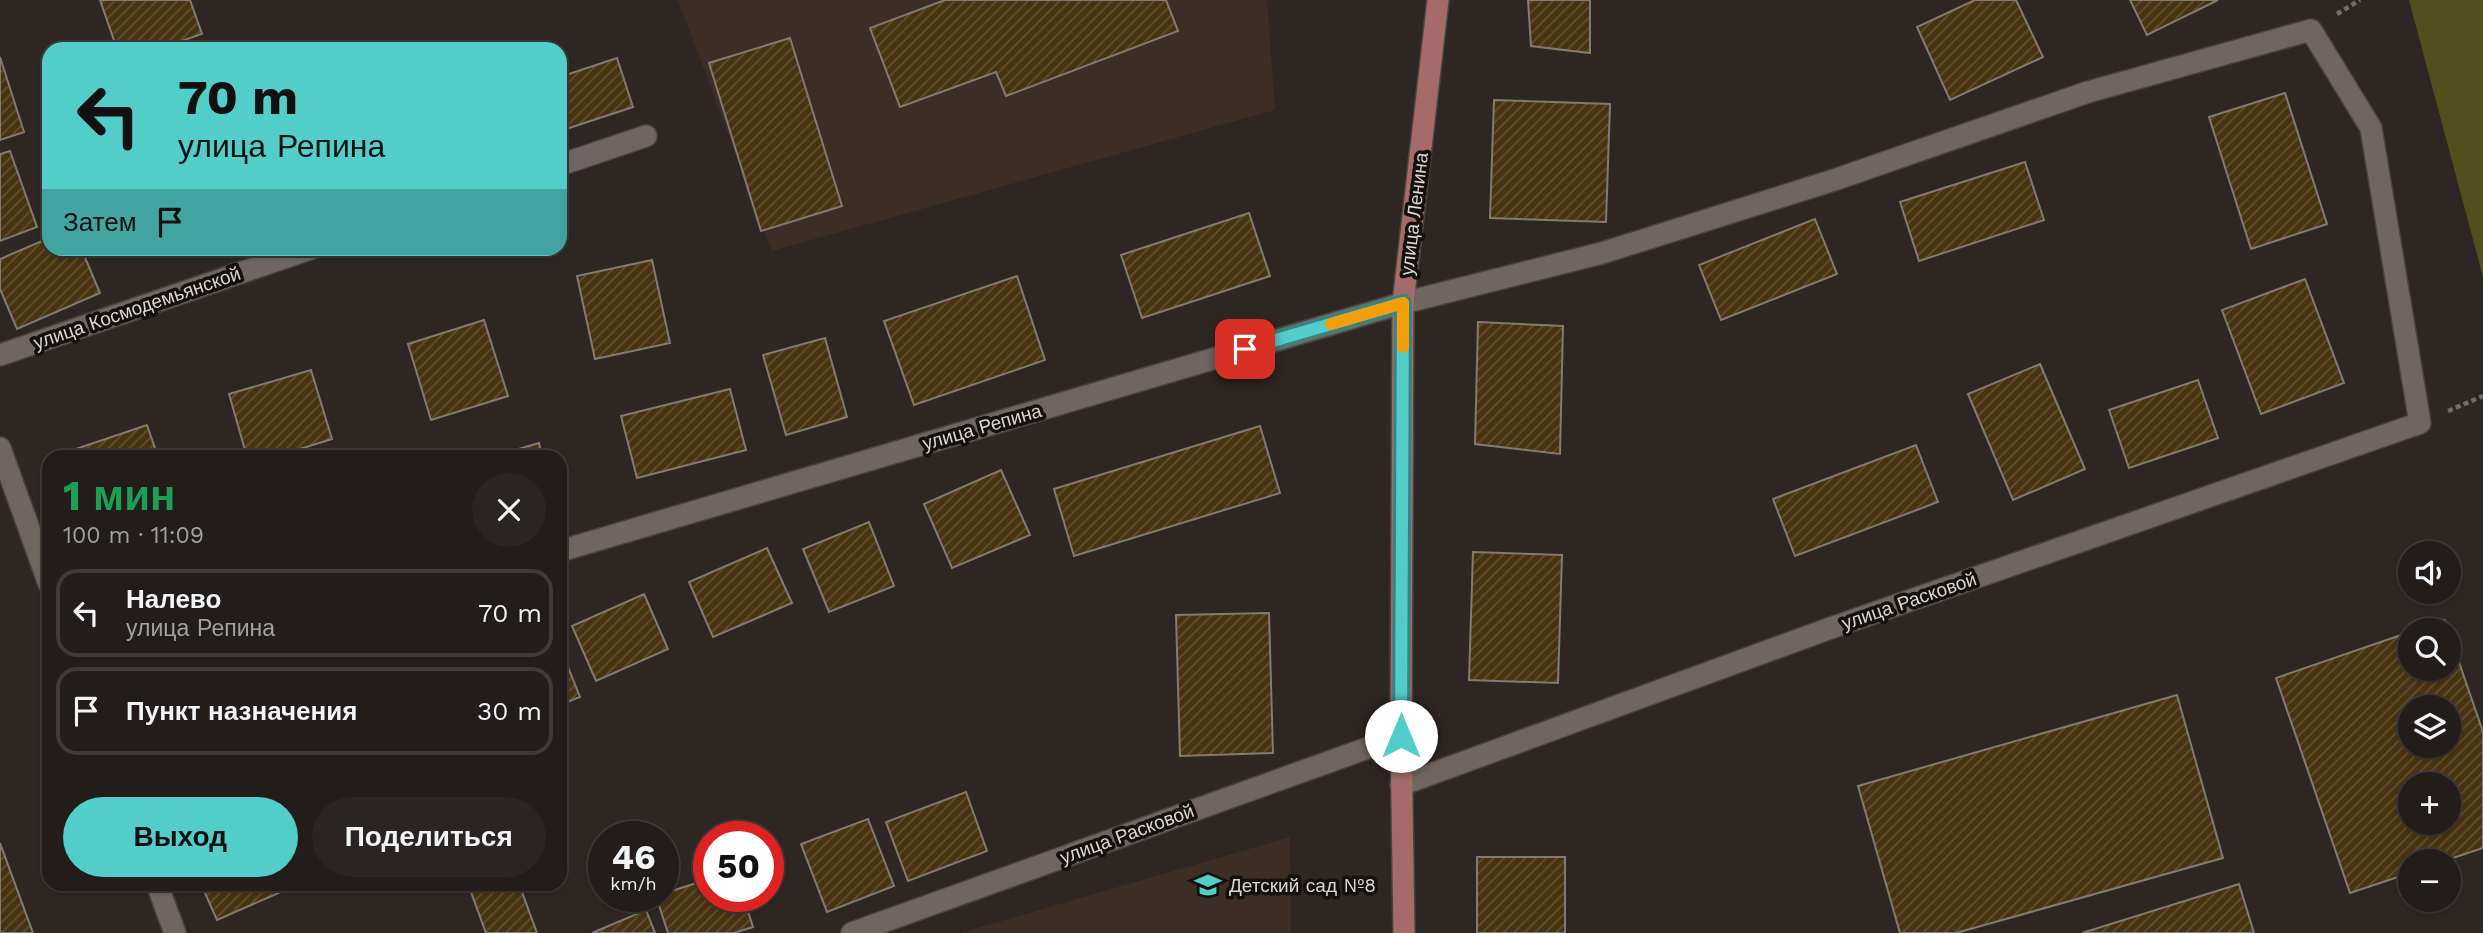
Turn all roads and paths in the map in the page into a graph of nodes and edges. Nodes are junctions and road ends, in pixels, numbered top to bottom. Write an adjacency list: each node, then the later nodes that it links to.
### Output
1 (1438, 0): 5 (main road, улица Ленина)
2 (646, 136): 3 (street)
3 (567, 163)
4 (290, 256): 6 (street, улица Космодемьянской)
5 (1403, 303): 7 (street, улица Репина); 9 (street, улица Репина); 11 (main road, улица Ленина)
6 (0, 355)
7 (2420, 423): 12 (street, улица Расковой)
8 (0, 448): 10 (street)
9 (567, 549)
10 (42, 565)
11 (1401, 736): 12 (main road, улица Ленина); 15 (street, улица Расковой)
12 (1401, 785): 16 (main road, улица Ленина)
13 (160, 891): 14 (street)
14 (175, 933)
15 (852, 933)
16 (1404, 933)

